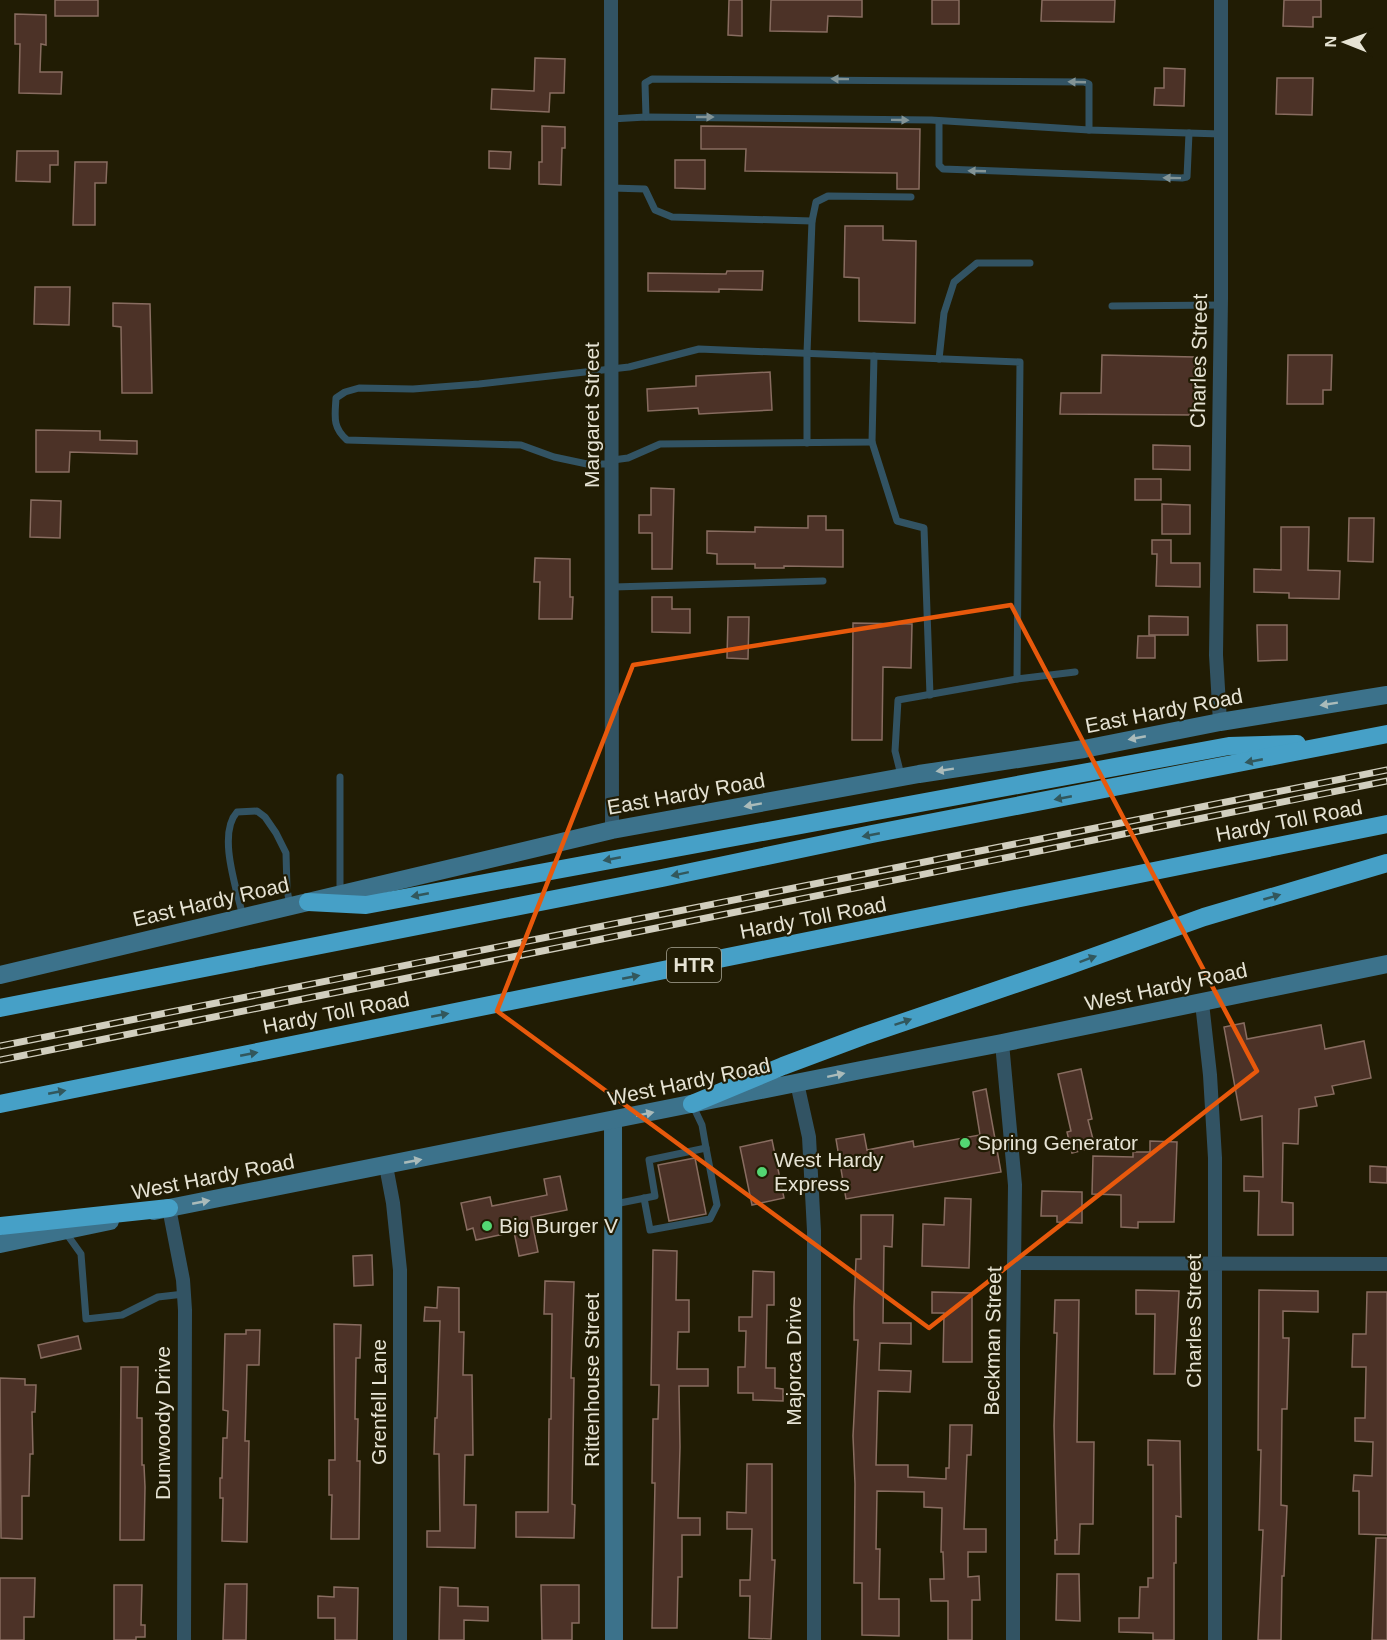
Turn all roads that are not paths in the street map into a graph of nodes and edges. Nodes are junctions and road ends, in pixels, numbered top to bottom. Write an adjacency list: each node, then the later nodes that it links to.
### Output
1 (611, 0): 4 (street, Margaret Street)
2 (1221, 0): 8 (street, Charles Street)
3 (646, 117): 4 (lane); 5 (lane, one-way to 5); 6 (lane, one-way to 3)
4 (612, 119): 9 (street, Margaret Street)
5 (939, 120): 6 (lane); 7 (lane, one-way to 5)
6 (1089, 130): 7 (lane)
7 (1189, 133): 8 (lane)
8 (1221, 134): 13 (street, Charles Street)
9 (612, 188): 11 (lane); 18 (street, Margaret Street)
10 (911, 197): 11 (lane)
11 (812, 221): 15 (lane)
12 (1030, 263): 17 (lane)
13 (1221, 305): 14 (lane); 28 (street, Charles Street)
14 (1112, 306)
15 (807, 353): 16 (lane); 18 (lane); 19 (lane)
16 (874, 356): 17 (lane); 20 (lane)
17 (939, 359): 25 (lane)
18 (612, 368): 21 (street, Margaret Street); 21 (lane)
19 (807, 442): 20 (lane); 21 (lane)
20 (872, 442): 26 (lane)
21 (613, 462): 23 (street, Margaret Street)
22 (823, 581): 23 (lane)
23 (613, 587): 34 (street, Margaret Street)
24 (1075, 672): 25 (lane)
25 (1017, 679): 26 (lane)
26 (930, 695): 32 (lane)
27 (1387, 695): 28 (main road, East Hardy Road, one-way to 28)
28 (1220, 722): 32 (main road, East Hardy Road, one-way to 32)
29 (1387, 734): 30 (highway)
30 (1353, 742): 37 (highway, one-way to 37); 42 (highway, one-way to 42)
31 (340, 777): 36 (lane)
32 (902, 778): 34 (main road, East Hardy Road, one-way to 34)
33 (1387, 824): 45 (highway, Hardy Toll Road / HTR, one-way to 33)
34 (612, 830): 36 (main road, East Hardy Road)
35 (1387, 862): 46 (highway, one-way to 35)
36 (340, 894): 37 (main road, East Hardy Road)
37 (299, 904): 38 (main road, East Hardy Road); 38 (lane)
38 (243, 917): 40 (main road, East Hardy Road)
39 (1387, 964): 41 (main road, West Hardy Road)
40 (0, 975)
41 (1202, 1003): 43 (main road, West Hardy Road); 57 (street, Charles Street)
42 (0, 1008)
43 (1002, 1043): 44 (main road, West Hardy Road, one-way to 43); 56 (street, Beckman Street)
44 (797, 1083): 46 (main road, West Hardy Road); 63 (street, Majorca Drive)
45 (0, 1104)
46 (692, 1104): 47 (main road, West Hardy Road, one-way to 46); 48 (lane)
47 (613, 1120): 49 (main road, West Hardy Road, one-way to 47); 51 (main road, Rittenhouse Street)
48 (706, 1148): 50 (lane); 50 (lane)
49 (386, 1166): 52 (main road, West Hardy Road, one-way to 49); 61 (street, Grenfell Lane)
50 (644, 1198): 51 (lane)
51 (615, 1204): 62 (main road, Rittenhouse Street)
52 (169, 1208): 53 (highway); 54 (main road, West Hardy Road); 59 (street, Dunwoody Drive)
53 (0, 1226)
54 (64, 1231): 55 (main road, West Hardy Road); 59 (lane)
55 (0, 1244)
56 (1014, 1263): 57 (street); 64 (street, Beckman Street)
57 (1216, 1263): 58 (street); 65 (street, Charles Street)
58 (1387, 1264)
59 (184, 1294): 60 (street, Dunwoody Drive)
60 (184, 1640)
61 (399, 1640)
62 (614, 1640)
63 (814, 1640)
64 (1013, 1640)
65 (1215, 1640)

